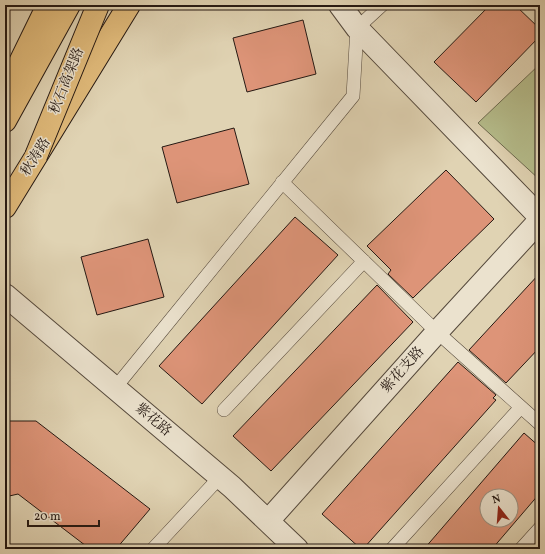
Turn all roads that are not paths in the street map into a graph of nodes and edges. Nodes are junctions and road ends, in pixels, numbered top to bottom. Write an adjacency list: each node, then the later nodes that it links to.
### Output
1 (48, 5): 8 (main road)
2 (69, 5): 9 (main road)
3 (98, 5): 10 (main road, 秋石高架路, bridge)
4 (129, 5): 10 (main road, 秋涛路)
5 (340, 5): 7 (street)
6 (382, 5): 7 (lane)
7 (357, 28): 11 (lane); 13 (street)
8 (5, 93)
9 (5, 121)
10 (36, 156): 12 (main road, 秋涛路)
11 (282, 182): 14 (lane); 17 (lane)
12 (5, 207)
13 (540, 219): 16 (street, 紫花支路)
14 (364, 261): 16 (lane); 19 (lane)
15 (5, 295): 17 (street, 紫花路)
16 (437, 332): 18 (lane); 22 (street, 紫花支路)
17 (115, 388): 21 (street, 紫花路)
18 (521, 407): 20 (lane); 26 (lane)
19 (224, 410)
20 (540, 424)
21 (220, 477): 22 (street, 紫花路); 24 (lane)
22 (268, 521): 25 (street, 紫花路)
23 (540, 528): 27 (lane)
24 (153, 549)
25 (298, 549)
26 (392, 549)
27 (521, 549)

